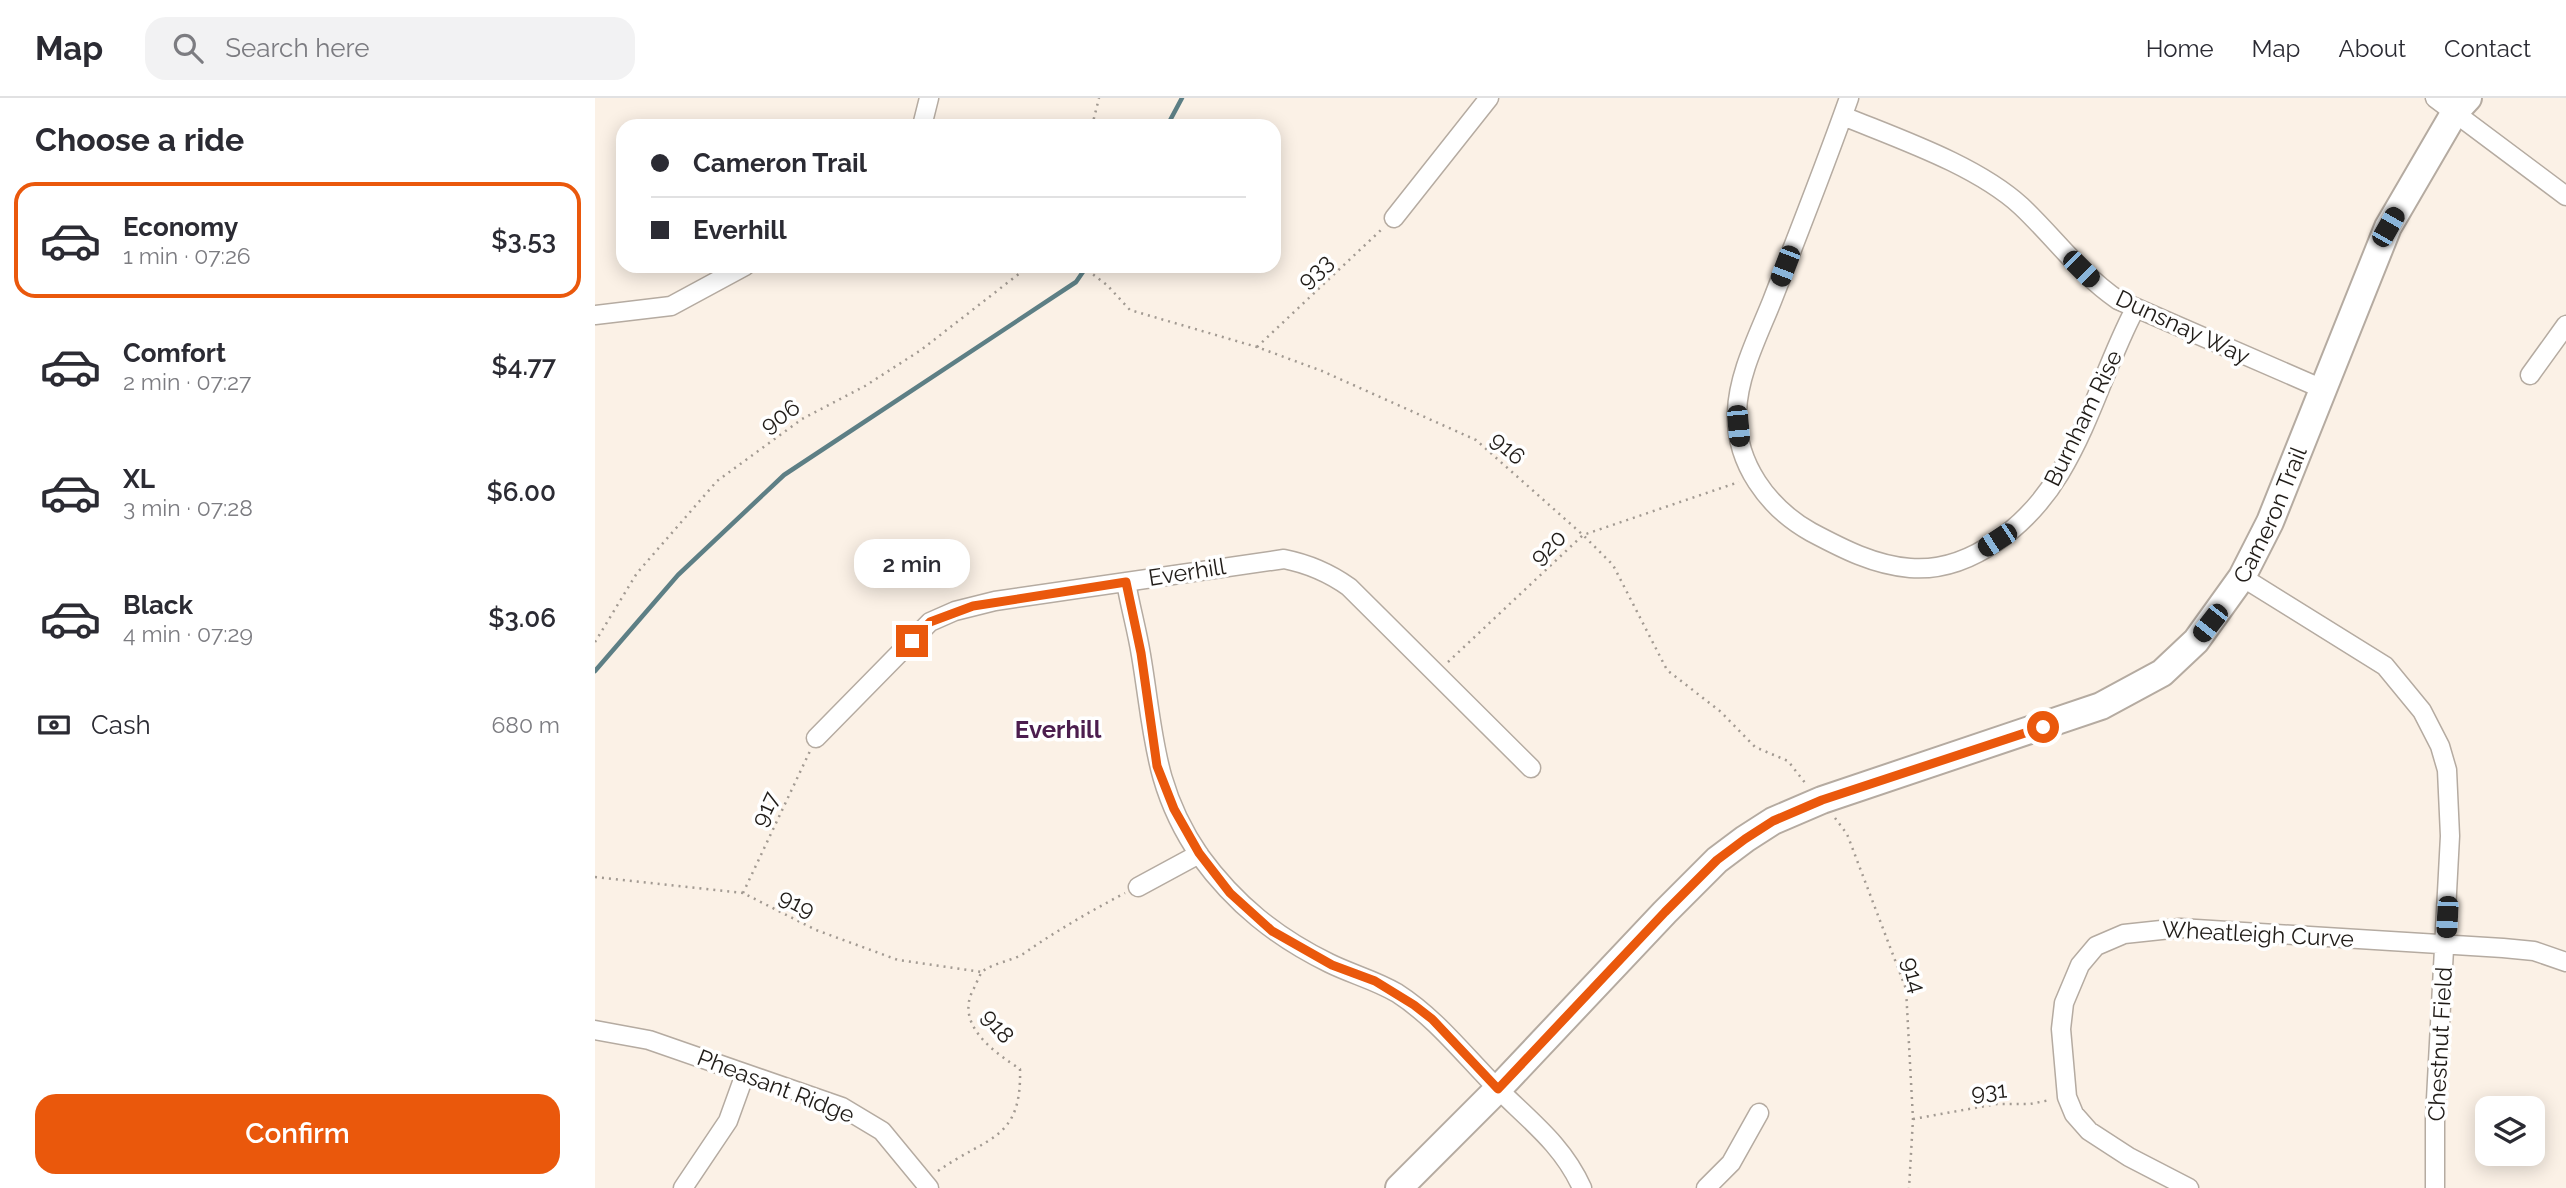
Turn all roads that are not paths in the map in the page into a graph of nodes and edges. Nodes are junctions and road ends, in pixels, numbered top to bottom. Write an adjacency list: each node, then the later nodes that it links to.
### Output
1 (929, 98): 6 (street)
2 (1489, 98): 8 (street)
3 (1849, 98): 5 (street, Burnham Rise)
4 (2453, 103): 7 (street); 14 (street, Cameron Trail)
5 (1843, 116): 10 (street, Dunsnay Way); 10 (street, Burnham Rise)
6 (924, 119)
7 (2566, 196)
8 (1394, 218)
9 (732, 273): 11 (street)
10 (2135, 309): 14 (street, Dunsnay Way)
11 (595, 315)
12 (2566, 325): 13 (street)
13 (2530, 375)
14 (2325, 390): 15 (street, Cameron Trail)
15 (2242, 577): 21 (street, Chestnut Field); 25 (street, Cameron Trail)
16 (1126, 582): 17 (street, Everhill); 18 (street, Everhill); 19 (street)
17 (816, 738)
18 (1531, 768)
19 (1199, 853): 20 (street); 25 (street)
20 (1137, 887)
21 (2446, 944): 22 (street, Wheatleigh Curve); 32 (street, Wheatleigh Curve); 33 (street, Chestnut Field)
22 (2566, 962)
23 (595, 1030): 24 (street, Pheasant Ridge)
24 (745, 1074): 27 (street, Pheasant Ridge); 28 (street)
25 (1498, 1089): 29 (street, Cameron Trail); 30 (street)
26 (1759, 1113): 31 (street)
27 (927, 1185)
28 (683, 1188)
29 (1399, 1188)
30 (1582, 1188)
31 (1706, 1188)
32 (2189, 1188)
33 (2435, 1188)

